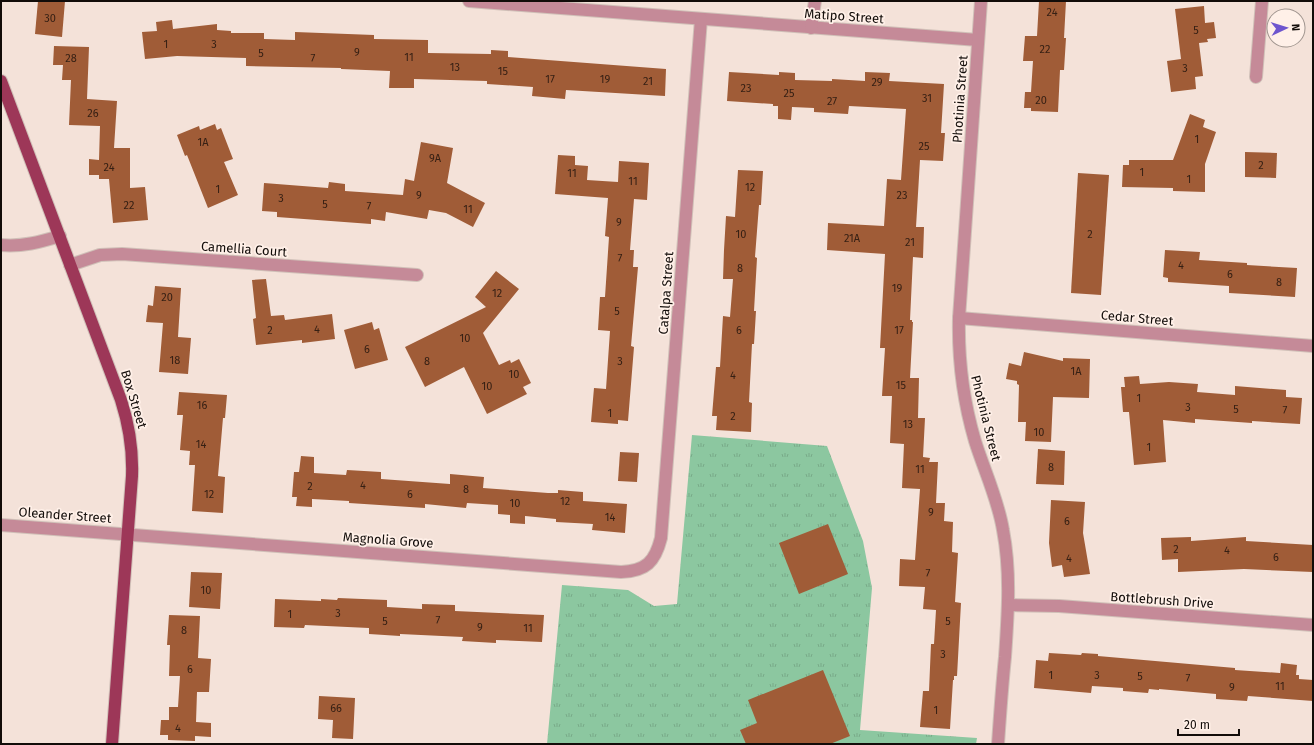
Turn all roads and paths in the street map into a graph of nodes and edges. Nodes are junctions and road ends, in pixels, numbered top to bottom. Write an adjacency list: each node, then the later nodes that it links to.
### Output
1 (469, 1): 5 (street, Matipo Street)
2 (815, 1): 6 (street)
3 (981, 1): 7 (street, Photinia Street)
4 (1262, 1): 8 (street)
5 (701, 19): 6 (street, Matipo Street); 18 (street, Catalpa Street)
6 (811, 28): 7 (street, Matipo Street)
7 (978, 40): 14 (street, Photinia Street)
8 (1256, 77)
9 (1, 81): 10 (main road, Box Street)
10 (60, 236): 11 (street); 12 (main road, Box Street)
11 (1, 245)
12 (70, 265): 13 (street, Camellia Court); 17 (main road, Box Street)
13 (417, 275)
14 (959, 318): 15 (street, Cedar Street); 19 (street, Photinia Street)
15 (1313, 346)
16 (1, 524): 17 (street, Oleander Street)
17 (128, 534): 18 (street, Magnolia Grove); 21 (main road, Box Street)
18 (646, 566)
19 (1008, 605): 20 (street, Bottlebrush Drive); 22 (street, Photinia Street)
20 (1313, 626)
21 (112, 744)
22 (998, 744)

